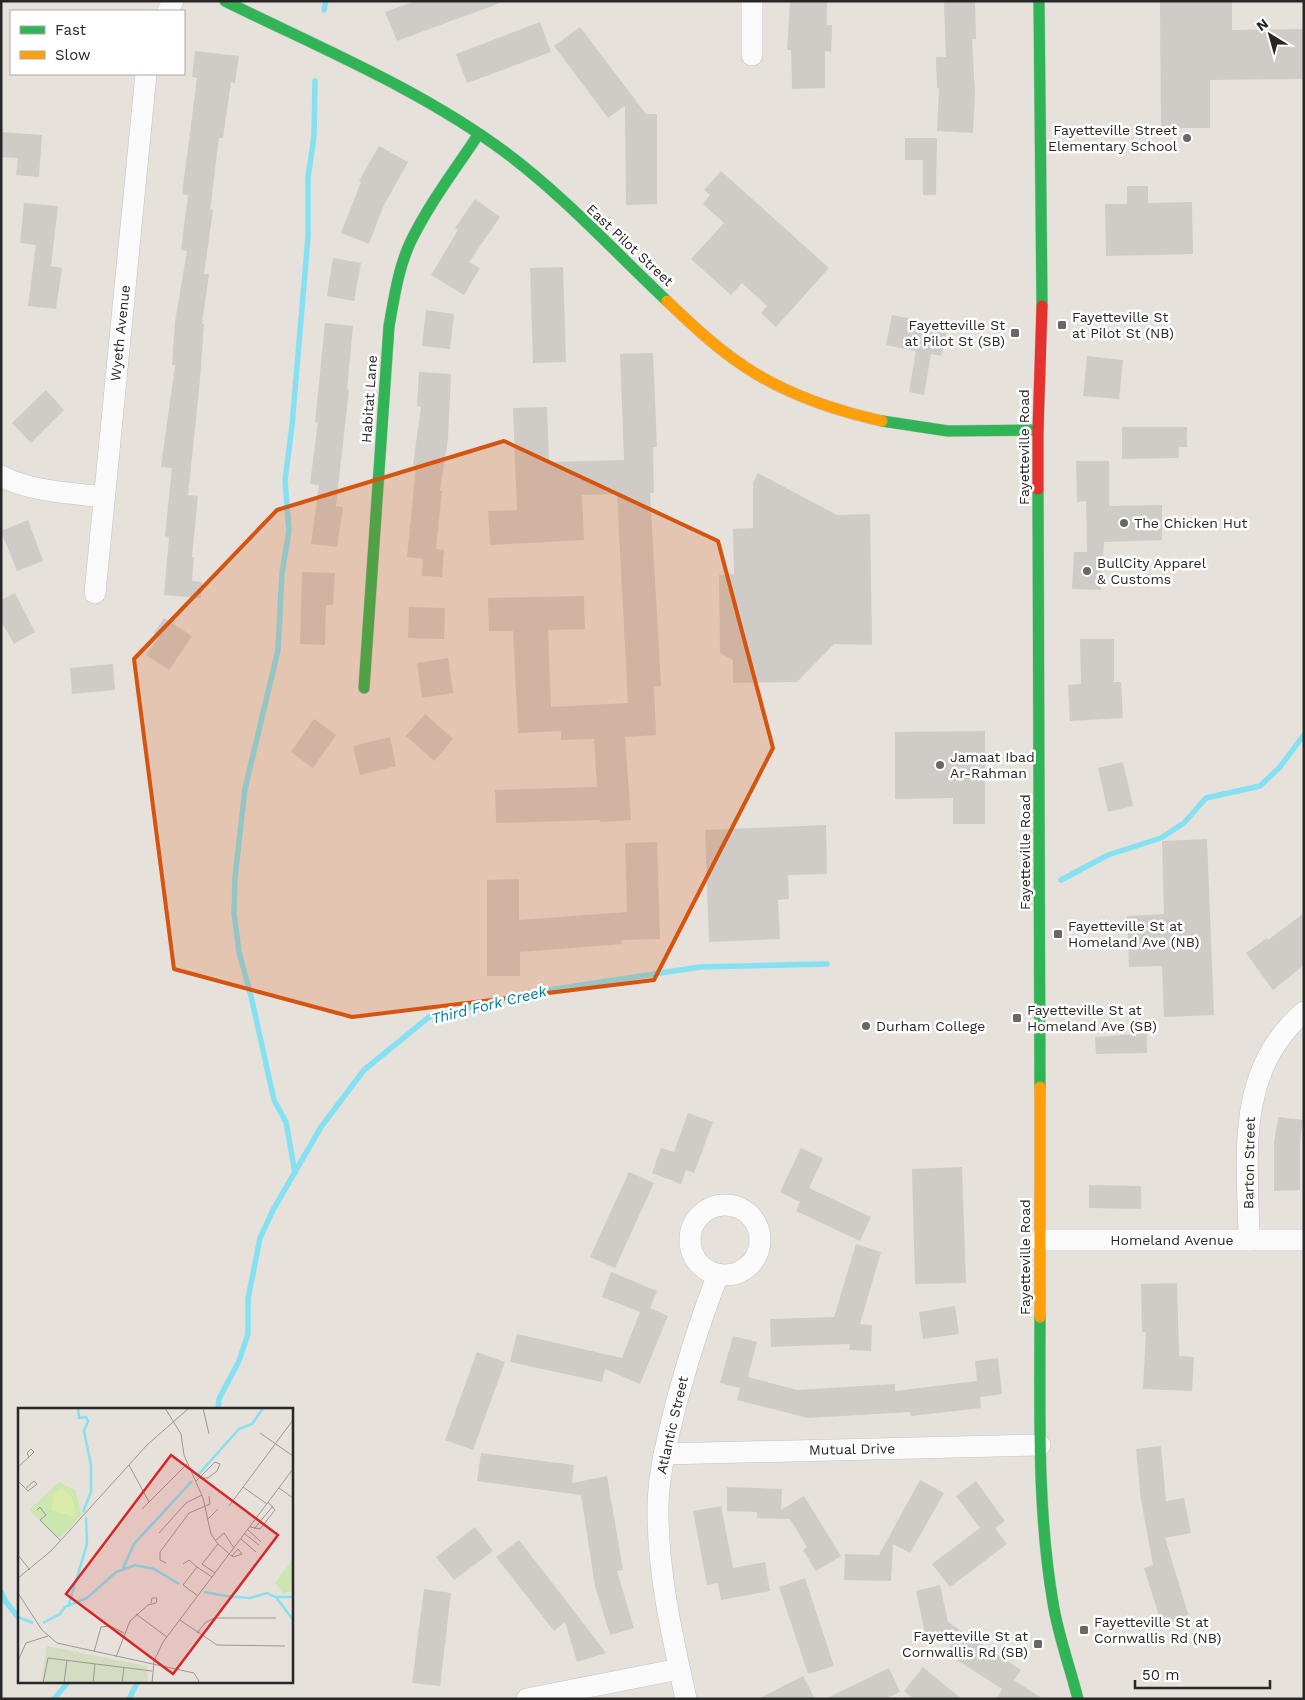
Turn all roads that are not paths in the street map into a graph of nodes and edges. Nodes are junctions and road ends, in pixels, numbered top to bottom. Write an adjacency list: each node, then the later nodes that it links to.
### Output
1 (225, 1): 6 (main road, East Pilot Street)
2 (752, 1): 4 (street)
3 (1039, 1): 7 (main road, Fayetteville Road)
4 (752, 55)
5 (146, 75): 9 (street, Wyeth Avenue)
6 (478, 135): 7 (main road, East Pilot Street); 11 (main road, Habitat Lane)
7 (1038, 430): 13 (main road, Fayetteville Road)
8 (1, 476): 9 (street)
9 (104, 497): 10 (street, Wyeth Avenue)
10 (95, 593)
11 (364, 688)
12 (1304, 1012): 14 (street, Barton Street)
13 (1040, 1240): 14 (street, Homeland Avenue); 17 (main road, Fayetteville Road)
14 (1249, 1240): 15 (street, Homeland Avenue)
15 (1304, 1240)
16 (718, 1275): 18 (street, Atlantic Street)
17 (1040, 1445): 18 (street, Mutual Drive); 22 (main road, Fayetteville Road)
18 (664, 1454): 19 (street, Atlantic Street)
19 (679, 1669): 20 (street); 21 (street, Atlantic Street)
20 (527, 1699)
21 (686, 1699)
22 (1078, 1699)

